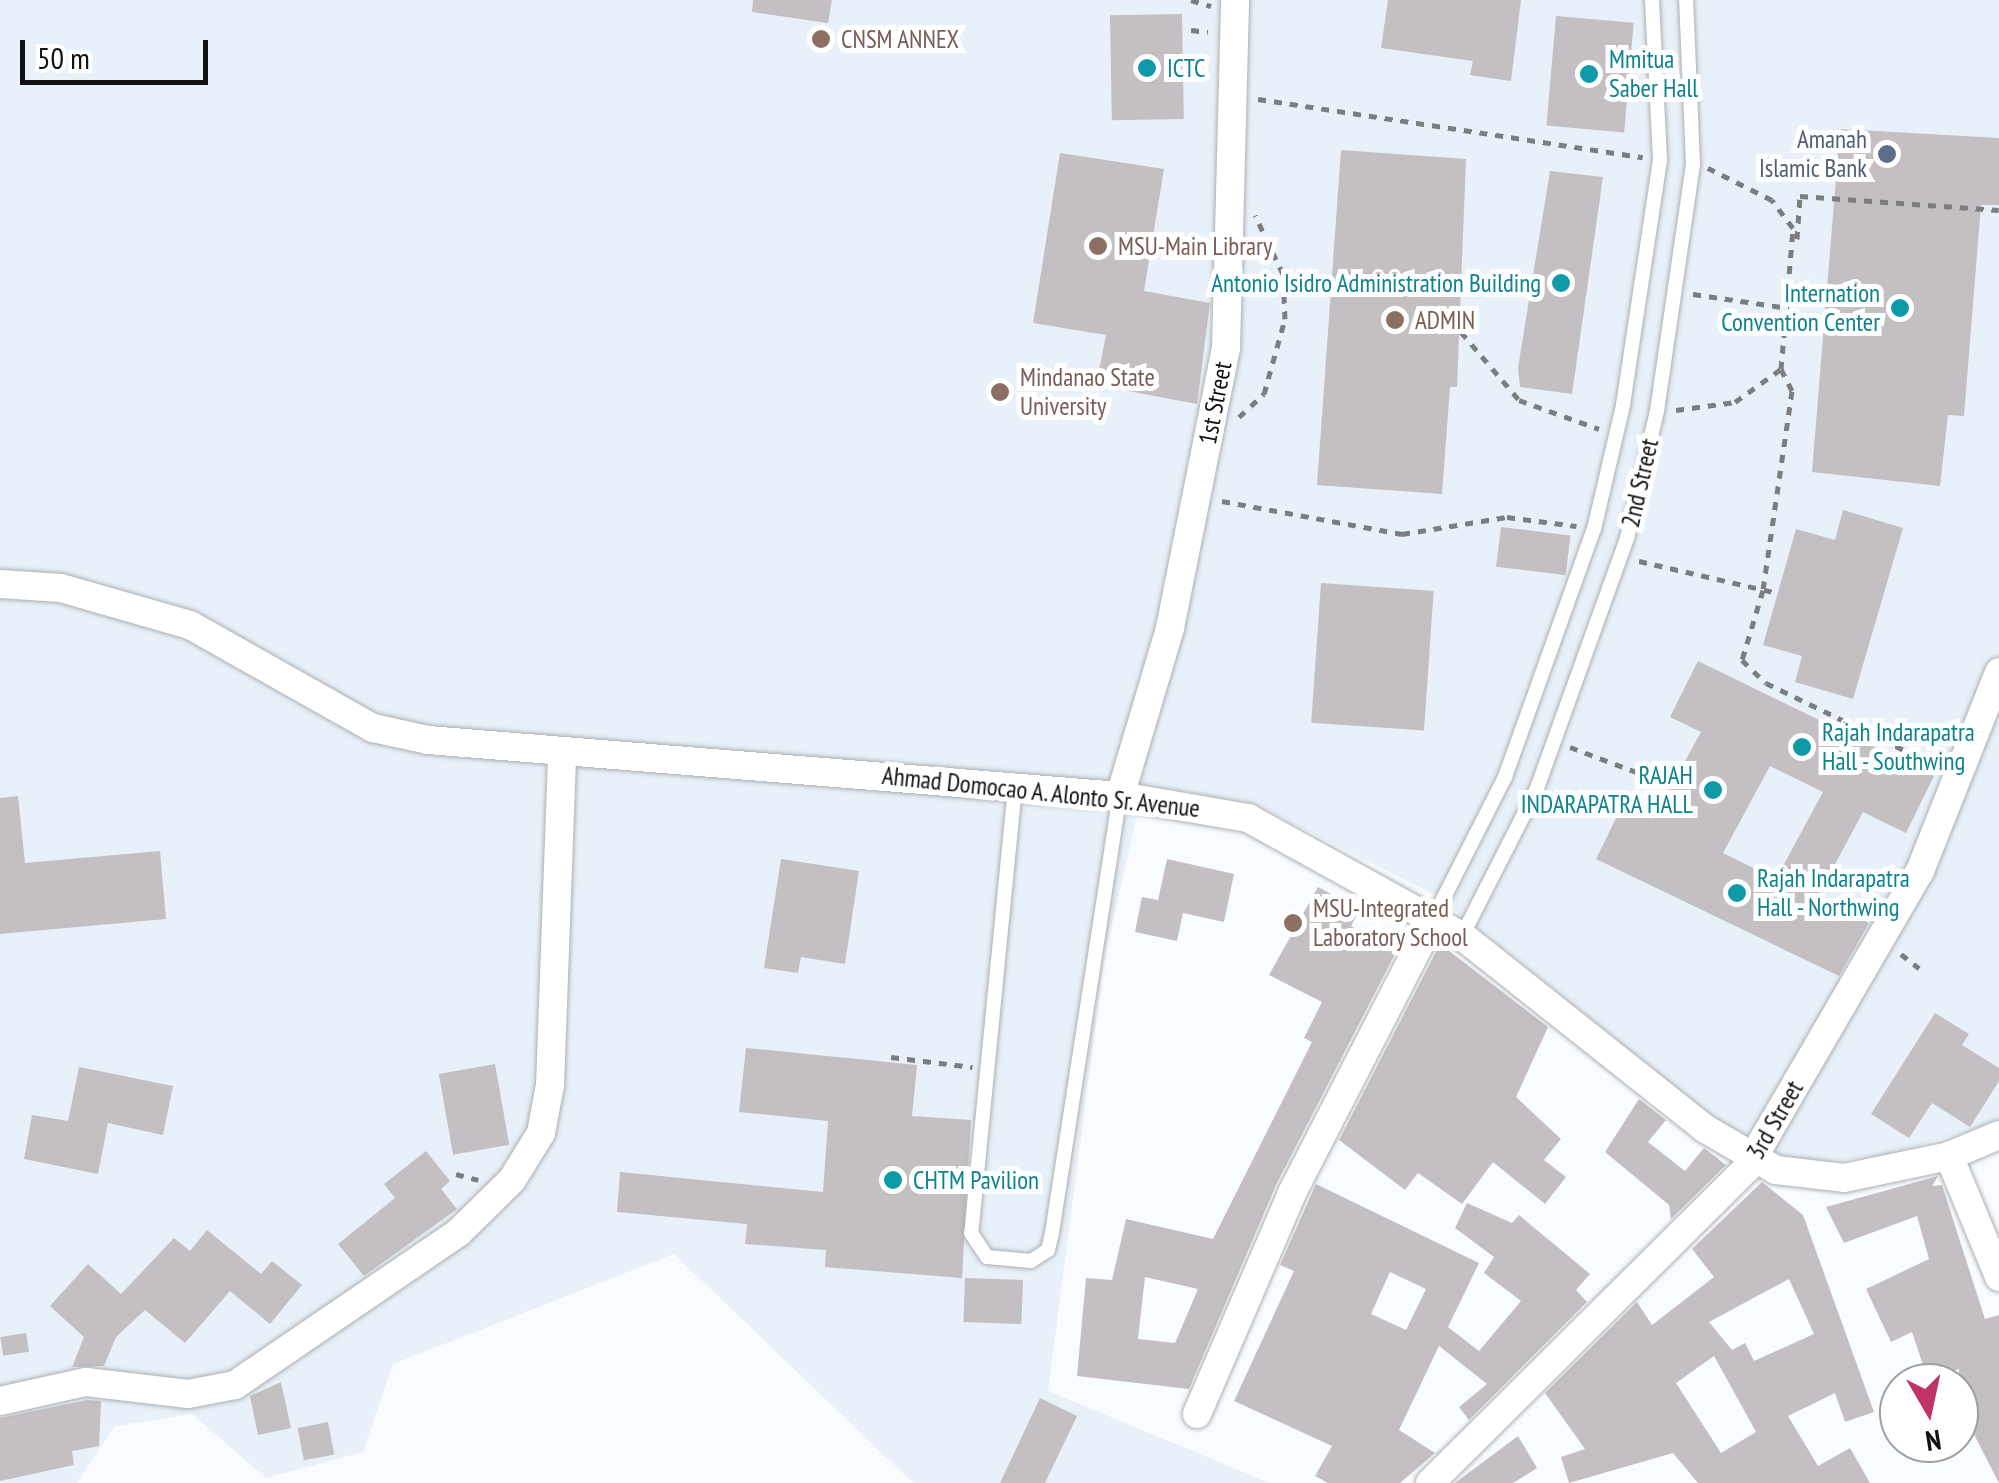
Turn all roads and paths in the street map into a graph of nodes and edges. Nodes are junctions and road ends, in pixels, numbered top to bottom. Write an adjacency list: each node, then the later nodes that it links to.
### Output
1 (1235, 0): 4 (street, 1st Street)
2 (1652, 0): 5 (lane, 2nd Street)
3 (1686, 0): 6 (lane, 2nd Street)
4 (1236, 95): 5 (path); 7 (street, 1st Street)
5 (1660, 159): 15 (lane, 2nd Street)
6 (1693, 164): 9 (path); 10 (lane, 2nd Street)
7 (1236, 202): 16 (street, 1st Street); 16 (path)
8 (1999, 210): 9 (path)
9 (1796, 250): 11 (path)
10 (1674, 291): 11 (path); 14 (lane, 2nd Street)
11 (1789, 308): 13 (path)
12 (1461, 332): 15 (path)
13 (1781, 368): 14 (path); 21 (path)
14 (1657, 411): 19 (lane, 2nd Street)
15 (1616, 435): 18 (lane, 2nd Street)
16 (1208, 440): 17 (street, 1st Street)
17 (1196, 496): 18 (path); 29 (street, 1st Street)
18 (1594, 529): 30 (lane, 2nd Street)
19 (1620, 557): 21 (path); 24 (lane, 2nd Street)
20 (0, 584): 25 (street, Ahmad Domocao A. Alonto Sr. Avenue)
21 (1763, 590): 22 (path); 27 (path)
22 (1778, 593)
23 (1999, 672): 27 (street, 3rd Street)
24 (1556, 741): 26 (path); 31 (lane, 2nd Street)
25 (562, 751): 28 (street, Ahmad Domocao A. Alonto Sr. Avenue); 38 (street)
26 (1647, 776)
27 (1960, 777): 36 (street, 3rd Street)
28 (1015, 787): 29 (street, Ahmad Domocao A. Alonto Sr. Avenue); 33 (lane)
29 (1120, 796): 30 (street, Ahmad Domocao A. Alonto Sr. Avenue); 33 (lane)
30 (1434, 917): 31 (street, Ahmad Domocao A. Alonto Sr. Avenue); 39 (street)
31 (1462, 936): 36 (street, Ahmad Domocao A. Alonto Sr. Avenue)
32 (891, 1057): 33 (path)
33 (990, 1069)
34 (1999, 1135): 35 (street, Ahmad Domocao A. Alonto Sr. Avenue)
35 (1949, 1156): 36 (street, Ahmad Domocao A. Alonto Sr. Avenue); 37 (street)
36 (1752, 1158): 40 (street, 3rd Street)
37 (1999, 1277)
38 (0, 1400)
39 (1197, 1414)
40 (1430, 1483)

